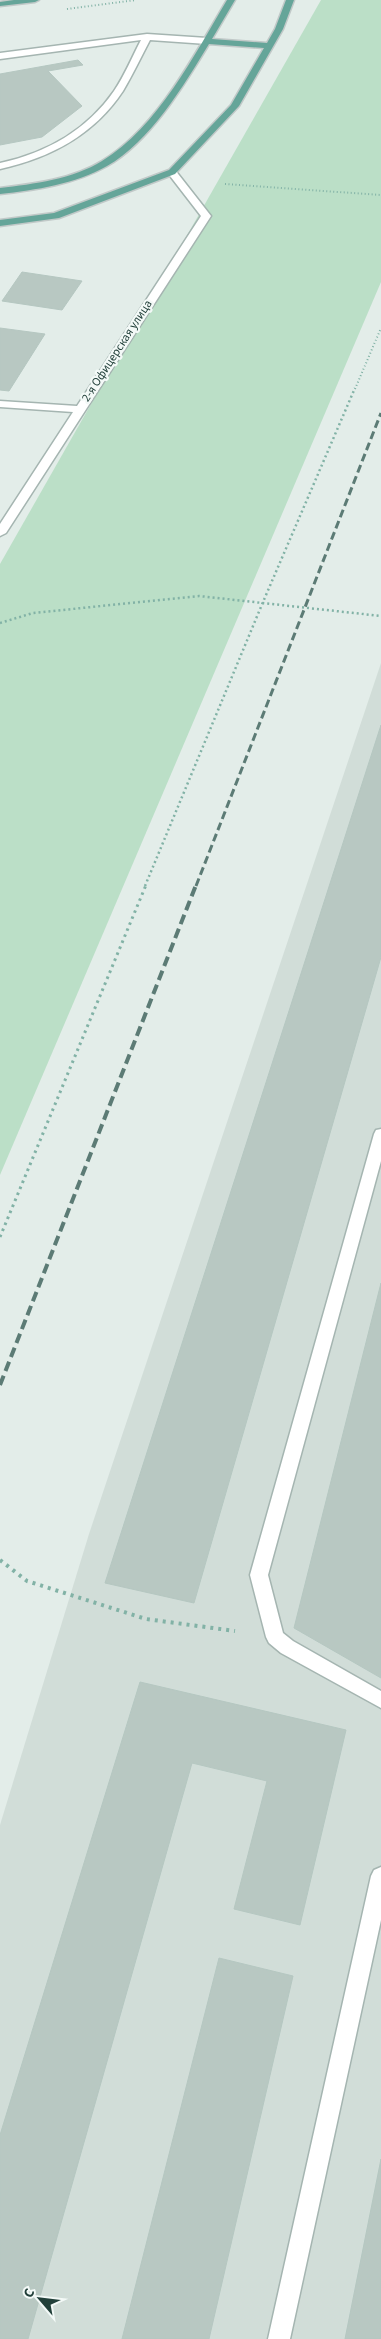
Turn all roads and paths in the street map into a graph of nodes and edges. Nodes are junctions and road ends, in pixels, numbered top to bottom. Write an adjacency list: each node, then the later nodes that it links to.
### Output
1 (35, 0): 5 (main road)
2 (136, 0): 6 (path)
3 (231, 0): 8 (main road)
4 (290, 0): 9 (main road)
5 (0, 4)
6 (89, 6)
7 (147, 37): 8 (street); 10 (street); 11 (street)
8 (208, 41): 9 (main road); 14 (main road)
9 (268, 46): 12 (main road)
10 (0, 56)
11 (0, 166)
12 (172, 172): 13 (street, 2-я Офицерская улица); 16 (main road)
13 (179, 181): 15 (path); 19 (street, 2-я Офицерская улица)
14 (0, 191)
15 (381, 195)
16 (0, 223)
17 (381, 328): 21 (path)
18 (0, 404): 19 (street)
19 (79, 409): 20 (street, 2-я Офицерская улица)
20 (0, 533)
21 (263, 602): 22 (path); 23 (path); 25 (path)
22 (381, 616)
23 (0, 623)
24 (381, 1134): 27 (street)
25 (0, 1237)
26 (0, 1560): 27 (path)
27 (275, 1637): 28 (street)
28 (381, 1700)
29 (381, 1876): 30 (street)
30 (279, 2339)

